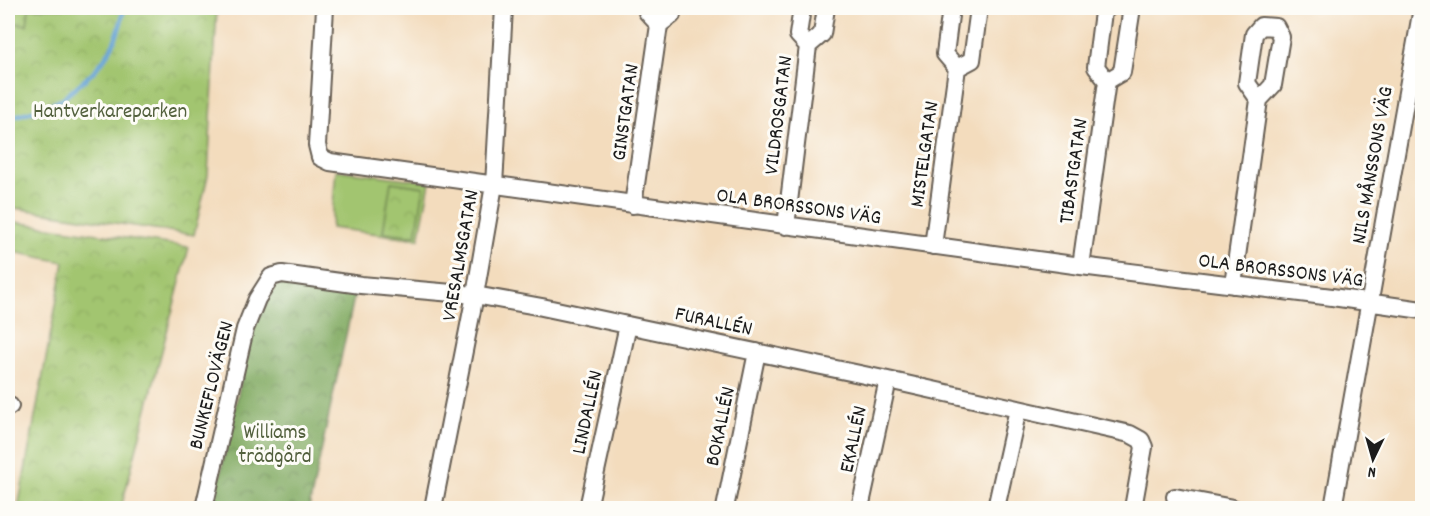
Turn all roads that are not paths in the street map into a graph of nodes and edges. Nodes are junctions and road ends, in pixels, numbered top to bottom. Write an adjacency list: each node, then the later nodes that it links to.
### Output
1 (325, 8): 17 (street, OLA BRORSSONS VÄG)
2 (504, 8): 17 (street, VRESALMSGATAN)
3 (648, 8): 12 (street)
4 (673, 8): 12 (street)
5 (802, 8): 13 (street, VILDROSGATAN)
6 (826, 8): 13 (street, VILDROSGATAN)
7 (951, 8): 14 (street)
8 (979, 8): 14 (street)
9 (1108, 8): 15 (street, TIBASTGATAN)
10 (1127, 8): 15 (street)
11 (1422, 8): 25 (street, NILS MÅNSSONS VÄG)
12 (658, 25): 18 (street, GINSTGATAN)
13 (808, 46): 19 (street, VILDROSGATAN)
14 (957, 69): 20 (street, MISTELGATAN)
15 (1107, 81): 21 (street, TIBASTGATAN)
16 (1259, 100): 23 (street)
17 (494, 185): 18 (street, OLA BRORSSONS VÄG); 24 (street, VRESALMSGATAN)
18 (633, 205): 19 (street, OLA BRORSSONS VÄG)
19 (786, 226): 20 (street, OLA BRORSSONS VÄG)
20 (933, 246): 21 (street, OLA BRORSSONS VÄG)
21 (1081, 266): 23 (street, OLA BRORSSONS VÄG)
22 (271, 278): 24 (street, FURALLÉN); 33 (street, BUNKEFLOVÄGEN)
23 (1233, 285): 25 (street, OLA BRORSSONS VÄG)
24 (475, 295): 27 (street, FURALLÉN); 34 (street, VRESALMSGATAN)
25 (1370, 303): 26 (street, OLA BRORSSONS VÄG); 41 (street, NILS MÅNSSONS VÄG)
26 (1422, 310)
27 (628, 325): 28 (street, FURALLÉN); 35 (street, LINDALLÉN)
28 (757, 352): 29 (street, FURALLÉN); 36 (street, BOKALLÉN)
29 (888, 380): 30 (street, FURALLÉN); 37 (street, EKALLÉN)
30 (1018, 409): 38 (street); 39 (street, FURALLÉN)
31 (1175, 497): 32 (street)
32 (1209, 506): 40 (street)
33 (204, 508)
34 (433, 508)
35 (588, 508)
36 (725, 508)
37 (860, 508)
38 (996, 508)
39 (1133, 508)
40 (1233, 508)
41 (1333, 508)

